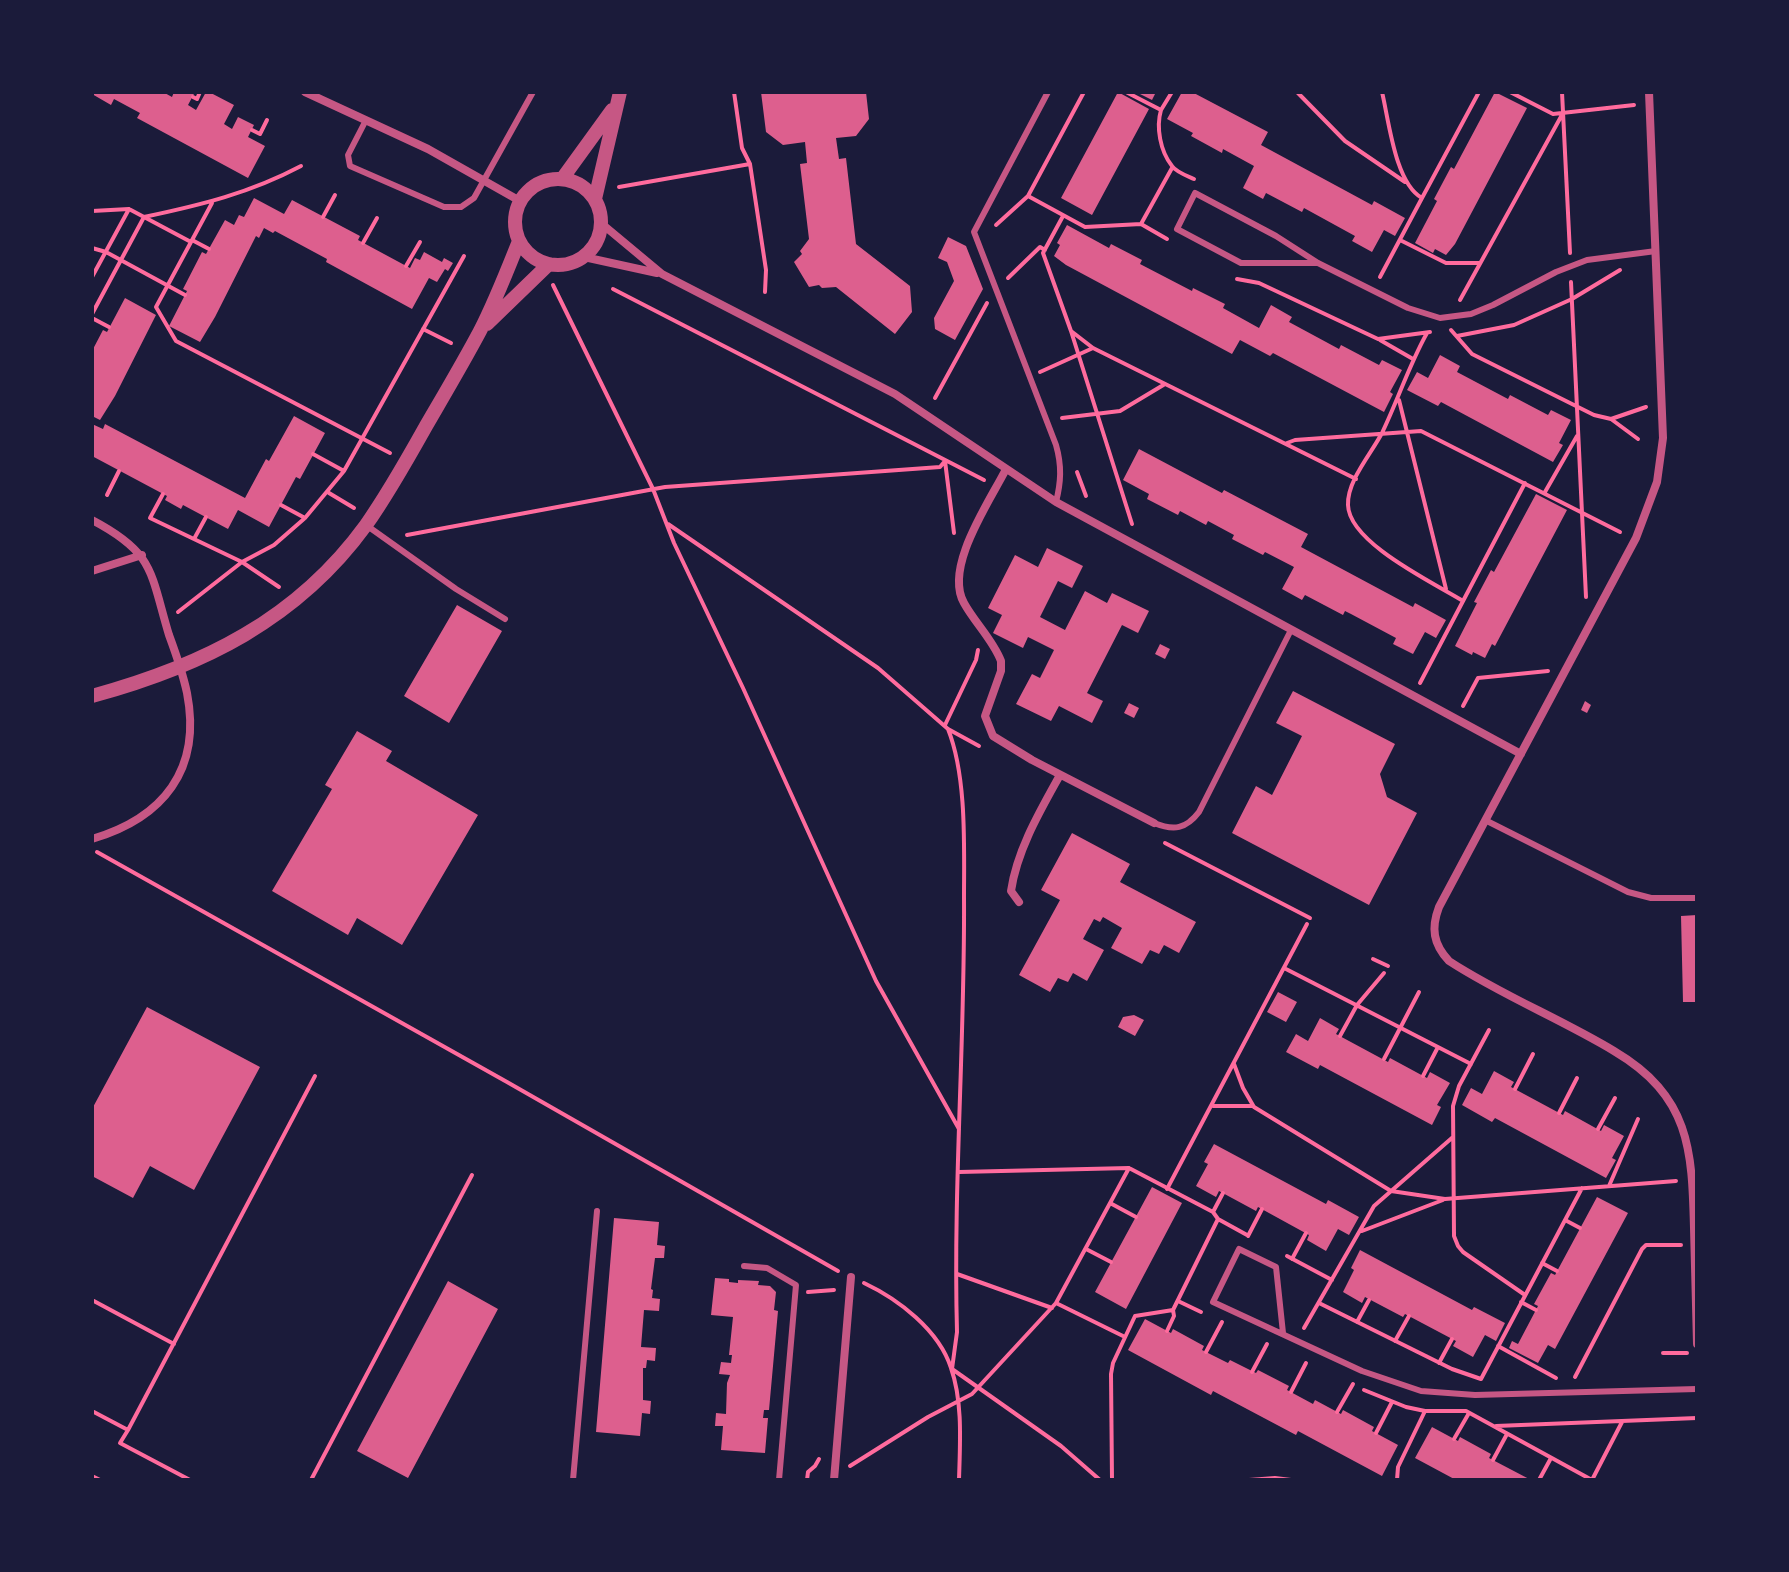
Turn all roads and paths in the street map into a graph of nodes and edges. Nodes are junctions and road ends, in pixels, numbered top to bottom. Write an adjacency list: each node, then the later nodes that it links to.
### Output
1 (200, 92): 15 (path)
2 (305, 92): 21 (street)
3 (533, 92): 27 (lane)
4 (734, 92): 23 (path)
5 (1048, 92): 68 (lane)
6 (1084, 92): 38 (path)
7 (1126, 92): 18 (path)
8 (1172, 92): 18 (path)
9 (1297, 92): 29 (path)
10 (1382, 92): 29 (path)
11 (1479, 92): 32 (path)
12 (1510, 92): 19 (path)
13 (1562, 92): 19 (path)
14 (1649, 92): 17 (street)
15 (193, 97)
16 (618, 98): 26 (street); 33 (street)
17 (1649, 104): 19 (path); 51 (street)
18 (1161, 110): 25 (path)
19 (1563, 113): 57 (path); 59 (path)
20 (267, 120): 22 (path)
21 (366, 120): 27 (street); 27 (lane)
22 (252, 130)
23 (750, 164): 30 (path); 69 (path)
24 (301, 166): 35 (path)
25 (1172, 168): 28 (path); 38 (path)
26 (562, 179): 33 (street); 34 (street)
27 (485, 180): 34 (street)
28 (1200, 183)
29 (1407, 183): 32 (path)
30 (619, 187)
31 (335, 195): 40 (path)
32 (1422, 198): 43 (path)
33 (595, 199): 42 (street)
34 (520, 201): 45 (street)
35 (212, 203): 39 (path); 44 (path)
36 (129, 209): 37 (path); 39 (path); 52 (path)
37 (92, 211)
38 (1063, 216): 50 (path)
39 (144, 217): 44 (path); 55 (path)
40 (323, 217)
41 (377, 218): 47 (path)
42 (602, 224): 54 (street); 62 (street)
43 (1400, 240): 57 (path); 64 (path)
44 (192, 241): 49 (path); 66 (path)
45 (519, 241): 58 (street); 76 (street)
46 (420, 242): 60 (path)
47 (363, 243)
48 (92, 248): 52 (path)
49 (209, 249)
50 (1045, 250): 68 (path); 77 (path)
51 (1656, 251): 59 (lane); 140 (street)
52 (106, 252): 55 (path); 63 (path)
53 (464, 256): 75 (path)
54 (584, 257): 58 (street); 62 (street)
55 (121, 260): 66 (path); 73 (path)
56 (1318, 263): 56 (lane); 59 (lane)
57 (1481, 263): 72 (path)
58 (549, 264): 76 (street)
59 (1570, 265): 71 (path)
60 (406, 266)
61 (1623, 267): 71 (path)
62 (662, 274): 103 (street)
63 (92, 277)
64 (1380, 277)
65 (553, 284): 107 (path)
66 (167, 285): 70 (path); 95 (path)
67 (613, 289): 100 (path)
68 (996, 291): 88 (path); 112 (lane)
69 (765, 292)
70 (185, 295)
71 (1572, 299): 79 (path); 93 (path)
72 (1447, 304)
73 (92, 316): 74 (path)
74 (109, 327)
75 (423, 329): 81 (path); 95 (path)
76 (481, 330): 120 (street)
77 (1071, 331): 82 (path); 83 (path)
78 (1427, 333): 84 (path)
79 (1457, 336)
80 (1378, 339): 84 (path)
81 (451, 343)
82 (1093, 348): 83 (path); 86 (path)
83 (1078, 355): 85 (path); 89 (path)
84 (1413, 359): 87 (path)
85 (1038, 373)
86 (1165, 384): 89 (path); 97 (path)
87 (1398, 397): 92 (path); 94 (path)
88 (935, 398)
89 (1096, 415): 90 (path); 121 (path)
90 (1056, 419)
91 (1611, 419): 96 (path)
92 (1406, 431): 94 (path); 105 (path); 129 (path)
93 (1579, 433): 108 (path); 115 (path)
94 (1381, 435): 97 (path); 104 (path)
95 (362, 439): 98 (path); 102 (path)
96 (1638, 439)
97 (1287, 443): 104 (path)
98 (390, 453)
99 (313, 454): 102 (path)
100 (945, 461): 106 (path); 107 (path)
101 (119, 471): 111 (path)
102 (344, 471): 109 (path)
103 (1005, 471): 106 (street); 112 (street)
104 (1356, 479): 129 (path)
105 (1525, 483): 108 (path); 130 (path)
106 (997, 486): 141 (street)
107 (653, 489): 119 (path); 124 (path)
108 (1545, 492): 115 (path)
109 (329, 493): 114 (path); 117 (path)
110 (163, 494): 123 (path)
111 (107, 495)
112 (1056, 502): 134 (street)
113 (281, 505): 117 (path)
114 (354, 508)
115 (1583, 512): 122 (path); 131 (path)
116 (206, 517): 123 (path)
117 (305, 518): 126 (path)
118 (92, 520): 125 (street)
119 (666, 522): 172 (path); 172 (path)
120 (366, 525): 124 (lane); 135 (street)
121 (1135, 530)
122 (1623, 534)
123 (194, 539): 126 (path)
124 (385, 540): 133 (lane)
125 (142, 555): 127 (street); 135 (street)
126 (242, 562): 128 (path); 132 (path)
127 (92, 571)
128 (279, 587)
129 (1446, 591): 130 (path)
130 (1463, 601): 137 (path)
131 (1587, 601)
132 (181, 609)
133 (505, 619)
134 (1291, 630): 140 (street); 143 (lane)
135 (180, 668): 138 (street); 144 (street)
136 (1550, 671): 139 (path)
137 (1420, 683)
138 (92, 696)
139 (1463, 706)
140 (1521, 754): 142 (street)
141 (1060, 775): 143 (street); 147 (street)
142 (1485, 820): 146 (lane); 178 (street)
143 (1154, 823)
144 (92, 839)
145 (92, 850): 207 (path)
146 (1697, 898)
147 (1019, 902)
148 (1307, 924): 151 (path)
149 (1373, 959): 150 (path)
150 (1388, 966)
151 (1284, 967): 154 (path); 161 (path)
152 (1384, 973): 154 (path)
153 (1419, 992): 155 (path)
154 (1357, 1005): 155 (path); 157 (path)
155 (1401, 1028): 158 (path); 160 (path)
156 (1489, 1030): 162 (path)
157 (1340, 1036)
158 (1438, 1047): 162 (path); 164 (path)
159 (1533, 1054): 166 (path)
160 (1384, 1059)
161 (1234, 1064): 168 (path); 169 (path)
162 (1471, 1064): 174 (path)
163 (315, 1076): 228 (path)
164 (1423, 1076)
165 (1577, 1078): 170 (path)
166 (1515, 1089)
167 (1615, 1098): 173 (path)
168 (1211, 1106): 169 (path); 181 (path)
169 (1254, 1107): 182 (path)
170 (1559, 1113)
171 (1638, 1119): 179 (path)
172 (959, 1129): 176 (path)
173 (1598, 1129)
174 (1453, 1137): 182 (path); 184 (path)
175 (1129, 1168): 176 (path); 181 (path); 186 (path)
176 (958, 1172): 206 (path)
177 (472, 1175): 268 (path)
178 (1693, 1179): 179 (path); 198 (street)
179 (1609, 1186): 180 (path)
180 (1582, 1188): 184 (path); 192 (path)
181 (1167, 1189): 189 (path)
182 (1391, 1191): 185 (path); 194 (path)
183 (1223, 1193): 189 (path)
184 (1454, 1198): 185 (path); 211 (path)
185 (1445, 1199): 194 (path)
186 (1110, 1203): 190 (path); 199 (path)
187 (1262, 1209): 196 (path)
188 (597, 1211): 269 (lane)
189 (1213, 1212): 191 (path)
190 (1136, 1217)
191 (1218, 1219): 196 (path); 217 (path)
192 (1565, 1220): 193 (path); 203 (path)
193 (1580, 1228)
194 (1360, 1231): 208 (path)
195 (1306, 1233): 201 (path)
196 (1248, 1236): 197 (path)
197 (1259, 1241)
198 (1694, 1244): 230 (street); 239 (path)
199 (1086, 1249): 202 (path); 216 (path)
200 (1281, 1253): 201 (path)
201 (1292, 1259): 208 (path)
202 (1111, 1262)
203 (1542, 1263): 205 (path); 211 (path)
204 (744, 1266): 210 (lane)
205 (1557, 1271)
206 (957, 1274): 216 (path); 237 (path)
207 (851, 1277): 237 (path); 265 (street)
208 (1332, 1280): 215 (path)
209 (834, 1290): 210 (path)
210 (795, 1293): 270 (lane)
211 (1525, 1295): 214 (path)
212 (92, 1300): 228 (path)
213 (1369, 1300): 221 (path)
214 (1521, 1302): 218 (path); 231 (path)
215 (1319, 1303): 221 (path); 226 (path)
216 (1054, 1305): 224 (path); 246 (path)
217 (1173, 1310): 222 (path); 224 (path)
218 (1536, 1310)
219 (1409, 1316): 227 (path)
220 (1222, 1322): 232 (path)
221 (1357, 1322): 227 (path)
222 (1167, 1331)
223 (1283, 1333): 223 (lane); 226 (lane)
224 (1125, 1337): 273 (path)
225 (1452, 1339): 236 (path)
226 (1297, 1340): 247 (lane)
227 (1395, 1341): 236 (path)
228 (174, 1344): 258 (path)
229 (1267, 1344): 238 (path)
230 (1697, 1344)
231 (1498, 1346): 242 (path); 243 (path)
232 (1206, 1352)
233 (1697, 1352): 234 (path)
234 (1663, 1353)
235 (1306, 1363): 248 (path)
236 (1439, 1363): 243 (path)
237 (952, 1369): 246 (path); 249 (path)
238 (1252, 1372)
239 (1575, 1377): 240 (path); 242 (path)
240 (1590, 1377)
241 (1543, 1378): 242 (path)
242 (1556, 1378)
243 (1481, 1379): 244 (path)
244 (1488, 1380)
245 (1353, 1384): 253 (path)
246 (978, 1387): 249 (path); 272 (path)
247 (1697, 1389)
248 (1291, 1392)
249 (957, 1402): 265 (path); 271 (path)
250 (1392, 1402): 259 (path)
251 (92, 1411): 258 (path)
252 (1425, 1411): 276 (path)
253 (1337, 1412)
254 (1469, 1413): 261 (path)
255 (1697, 1418): 256 (path)
256 (1622, 1422): 257 (path); 278 (path)
257 (1494, 1427)
258 (128, 1430): 267 (path)
259 (1376, 1433)
260 (1507, 1434): 263 (path)
261 (1454, 1439)
262 (1551, 1458): 277 (path)
263 (1493, 1460)
264 (92, 1476): 266 (path)
265 (834, 1478)
266 (100, 1480)
267 (190, 1480)
268 (311, 1480)
269 (573, 1480)
270 (779, 1480)
271 (959, 1480)
272 (1100, 1480)
273 (1112, 1480)
274 (1249, 1480): 275 (path)
275 (1291, 1480)
276 (1397, 1480)
277 (1539, 1480)
278 (1592, 1480)

